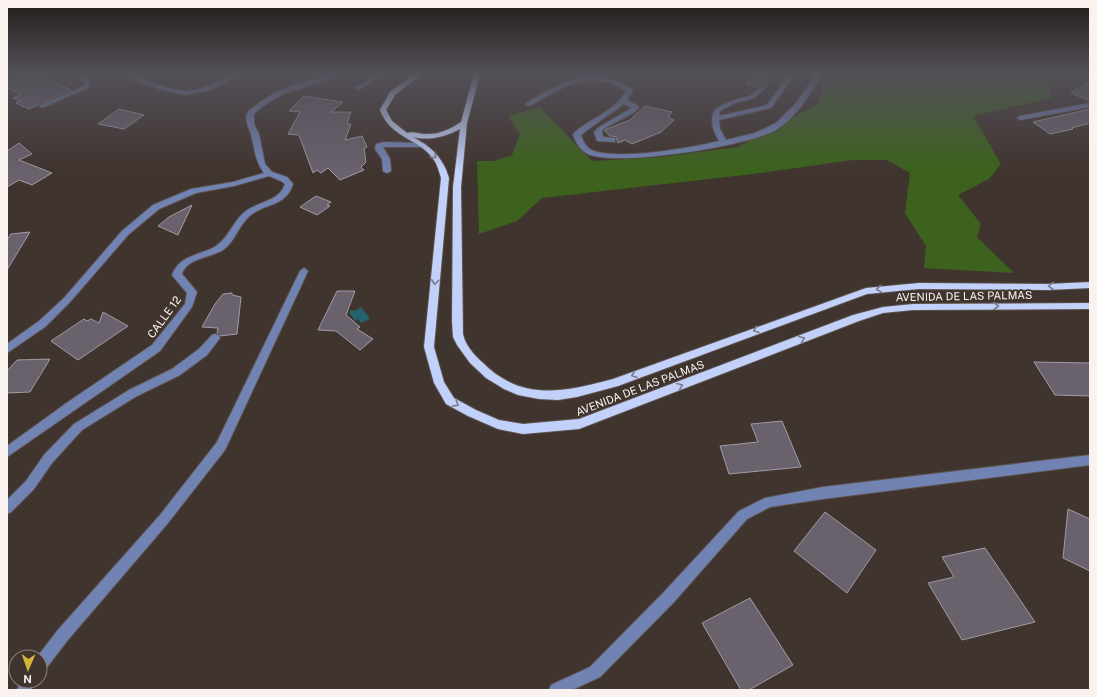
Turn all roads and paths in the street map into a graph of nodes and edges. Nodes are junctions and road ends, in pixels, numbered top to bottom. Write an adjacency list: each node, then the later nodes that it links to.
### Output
1 (259, 107): 18 (street)
2 (384, 107): 13 (main road, AVENIDA DE LAS PALMAS)
3 (468, 107): 12 (main road, AVENIDA DE LAS PALMAS)
4 (617, 107): 15 (street)
5 (635, 107): 14 (street)
6 (724, 107): 11 (street)
7 (769, 107): 11 (street)
8 (796, 107): 15 (street)
9 (1082, 107): 10 (street)
10 (1020, 118)
11 (714, 119): 15 (street)
12 (464, 123): 13 (main road); 20 (main road, AVENIDA DE LAS PALMAS, one-way to 12)
13 (398, 130): 16 (main road, AVENIDA DE LAS PALMAS)
14 (612, 140)
15 (724, 143)
16 (423, 145): 17 (street); 21 (main road, AVENIDA DE LAS PALMAS, one-way to 21)
17 (387, 171)
18 (269, 174): 23 (street); 24 (street, CALLE 12)
19 (304, 271): 27 (street)
20 (1090, 285)
21 (1090, 306)
22 (215, 338): 26 (street)
23 (7, 349)
24 (7, 452)
25 (1090, 460): 28 (street)
26 (7, 508)
27 (48, 655)
28 (556, 690)

